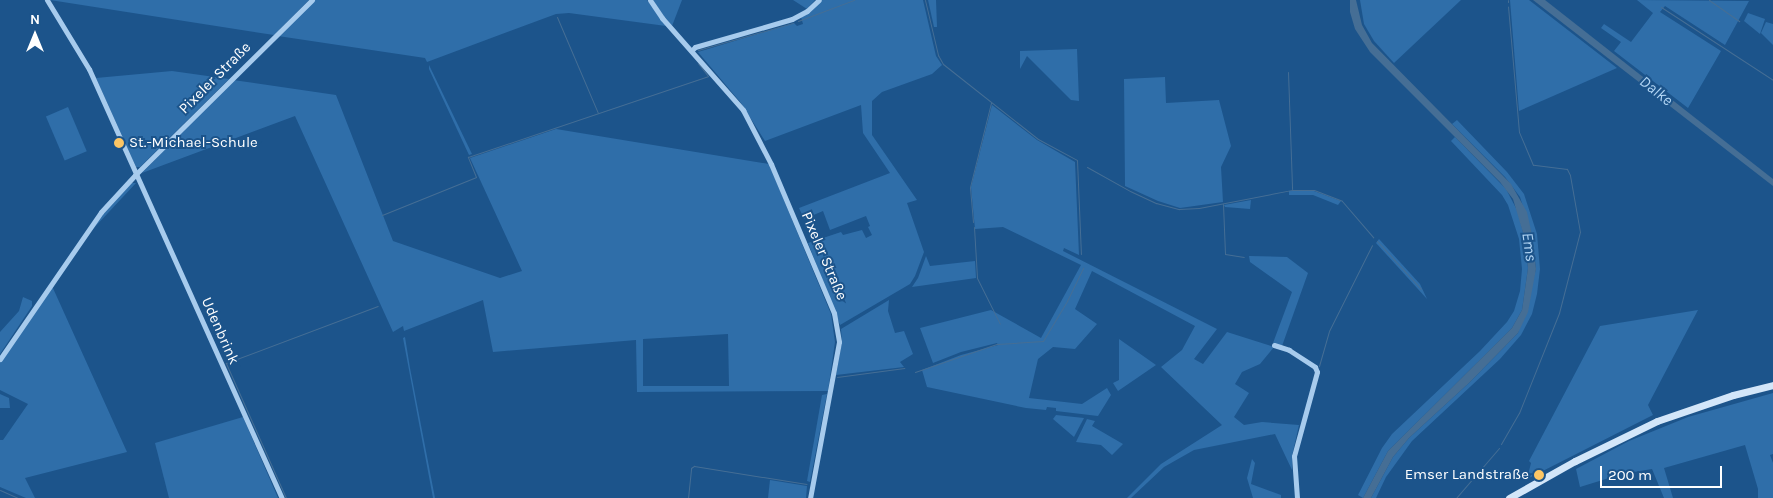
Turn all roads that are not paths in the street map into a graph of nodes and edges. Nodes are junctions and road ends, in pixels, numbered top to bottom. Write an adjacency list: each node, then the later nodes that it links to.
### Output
1 (46, 0): 6 (street, Udenbrink)
2 (312, 0): 6 (street, Pixeler Straße)
3 (650, 0): 5 (street, Pixeler Straße)
4 (819, 0): 5 (street)
5 (692, 50): 11 (street, Pixeler Straße)
6 (135, 175): 8 (street); 10 (street, Udenbrink)
7 (1274, 345): 12 (street)
8 (0, 359)
9 (1773, 385): 13 (main road)
10 (282, 498)
11 (810, 498)
12 (1297, 498)
13 (1509, 498)

